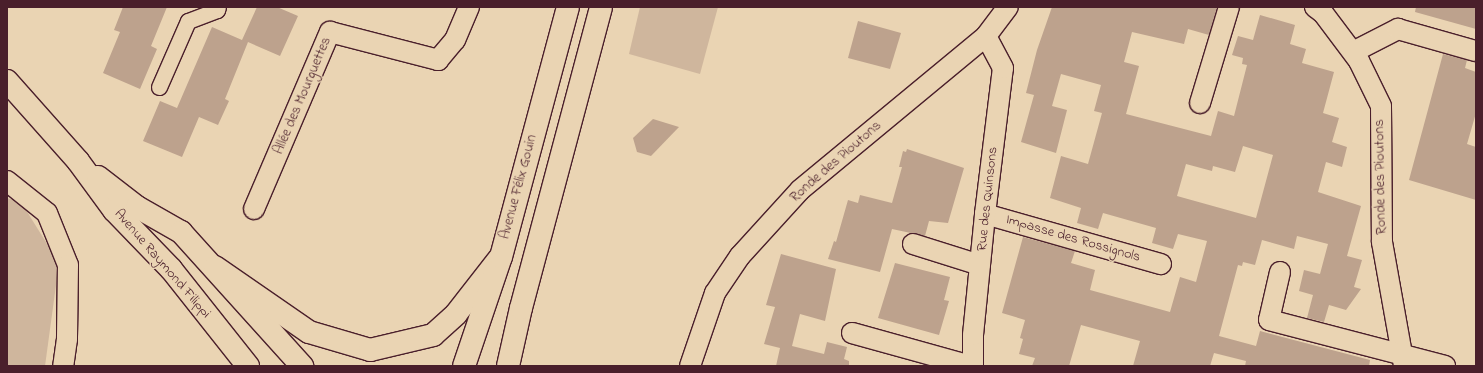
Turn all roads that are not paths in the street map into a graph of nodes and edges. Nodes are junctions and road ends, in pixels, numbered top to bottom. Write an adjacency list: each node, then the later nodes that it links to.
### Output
1 (218, 7): 12 (street)
2 (469, 7): 16 (street, Allée des Mourguettes)
3 (568, 7): 19 (main road, Avenue Félix Gouin)
4 (601, 7): 30 (main road)
5 (1008, 7): 8 (street, Ronde des Pioutons)
6 (1229, 7): 13 (street)
7 (1315, 7): 10 (street, Ronde des Pioutons)
8 (986, 36): 17 (street, Rue des Quinsons); 31 (street, Ronde des Pioutons)
9 (1476, 51): 10 (street)
10 (1353, 52): 25 (street, Ronde des Pioutons)
11 (7, 81): 14 (main road, Avenue Raymond Filippi)
12 (159, 88)
13 (1200, 103)
14 (78, 161): 22 (main road, Avenue Raymond Filippi); 27 (main road, Avenue Raymond Filippi)
15 (7, 182): 26 (street)
16 (254, 209)
17 (986, 214): 20 (street, Rue des Quinsons); 21 (street, Impasse des Rossignols)
18 (913, 244): 20 (street)
19 (501, 257): 22 (main road, Avenue Raymond Filippi); 29 (main road, Avenue Félix Gouin)
20 (980, 264): 32 (street, Rue des Quinsons)
21 (1161, 264)
22 (216, 267): 28 (main road, Avenue Raymond Filippi)
23 (1280, 272): 25 (street)
24 (852, 333): 32 (street)
25 (1404, 361): 33 (street)
26 (64, 366)
27 (248, 366)
28 (302, 366)
29 (464, 366)
30 (508, 366)
31 (690, 366)
32 (972, 366)
33 (1445, 366)

